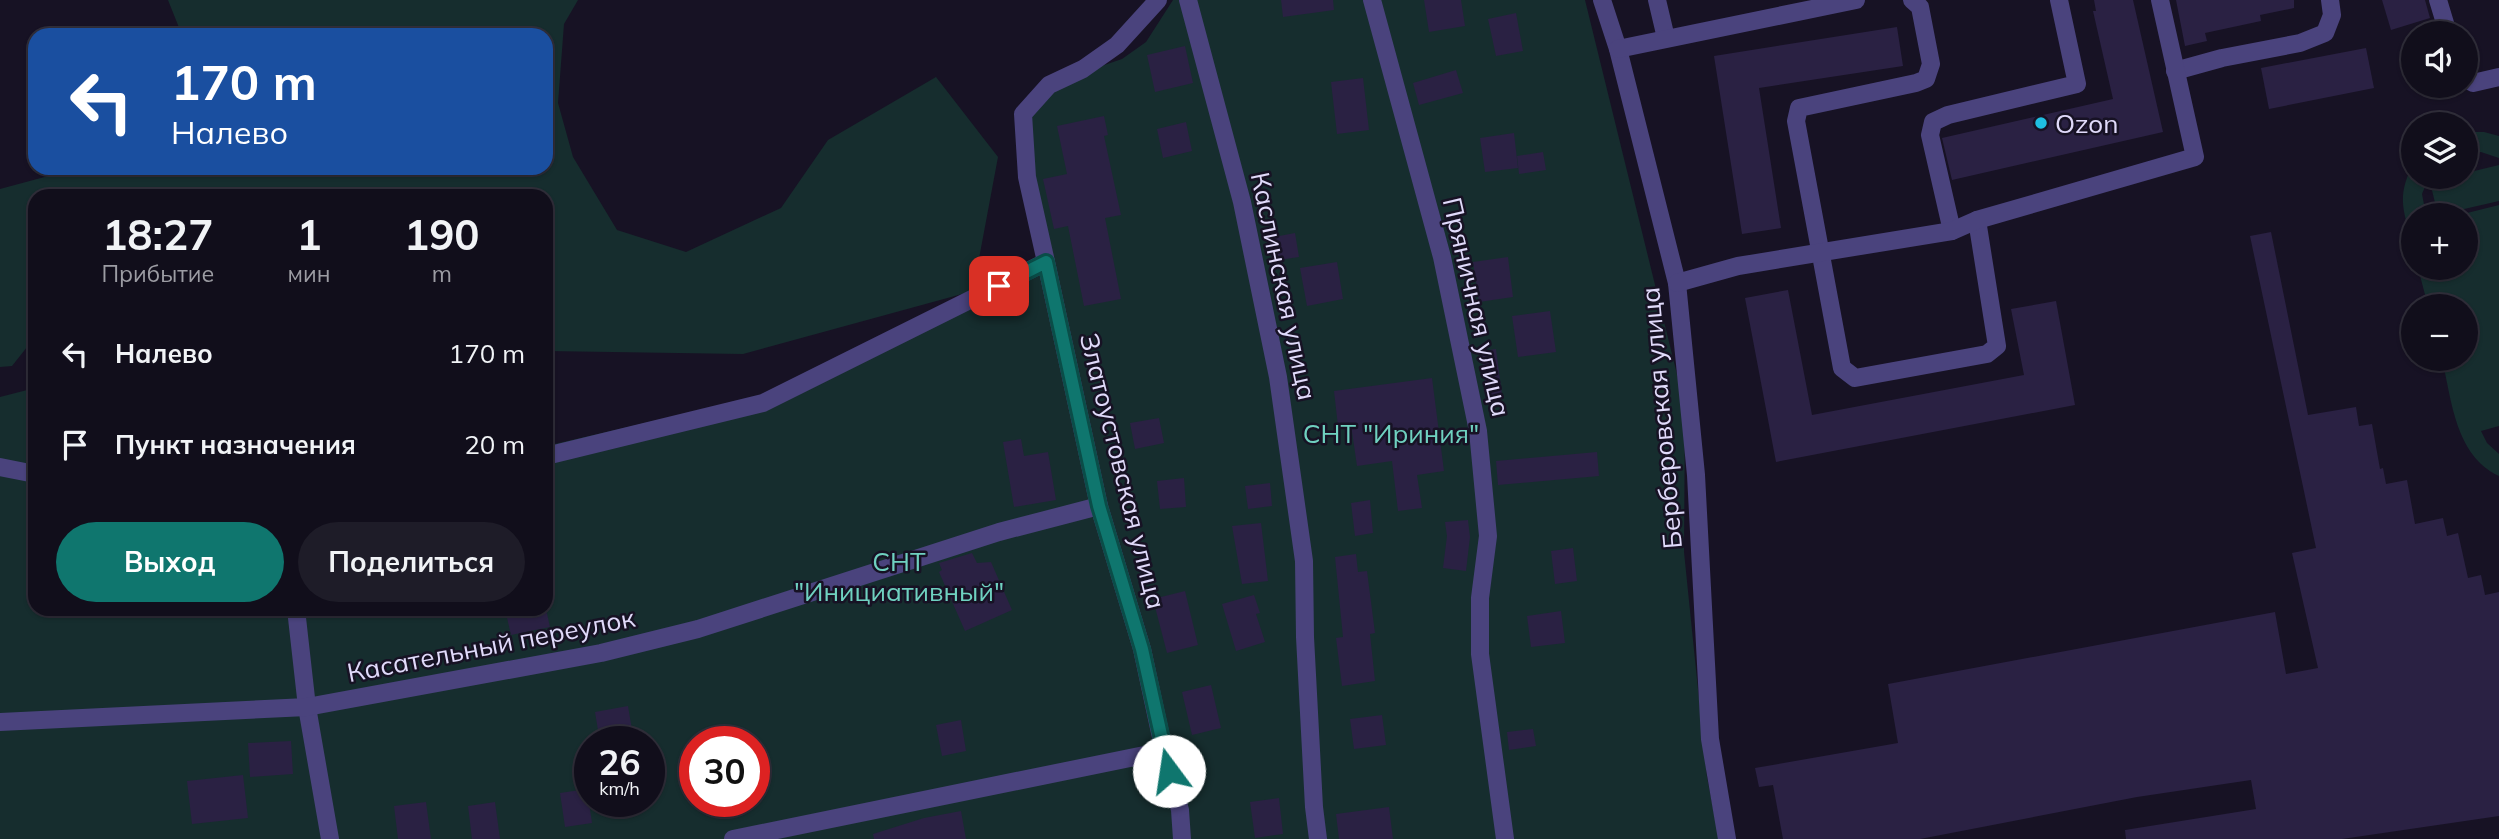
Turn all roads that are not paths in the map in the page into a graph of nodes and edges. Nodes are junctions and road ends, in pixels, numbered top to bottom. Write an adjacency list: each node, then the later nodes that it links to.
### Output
1 (1158, 0): 21 (street, Златоустовская улица)
2 (1188, 0): 34 (street, Каслинская улица)
3 (1372, 0): 35 (street, Пряничная улица)
4 (1602, 0): 14 (street, Берберовская улица)
5 (1657, 0): 13 (street)
6 (1856, 0): 13 (street)
7 (1912, 0): 20 (street)
8 (2059, 0): 19 (street)
9 (2160, 0): 15 (street)
10 (2330, 0): 15 (street)
11 (2438, 0): 12 (street)
12 (2444, 21)
13 (1666, 38): 14 (street)
14 (1618, 48): 22 (street, Берберовская улица)
15 (2175, 71): 18 (street)
16 (2499, 77): 17 (street)
17 (2478, 82)
18 (1977, 220): 19 (street); 20 (street)
19 (1952, 231): 20 (street)
20 (1821, 253): 22 (street)
21 (1046, 262): 23 (street); 26 (street, Златоустовская улица)
22 (1677, 283): 36 (street, Берберовская улица)
23 (553, 454)
24 (0, 467): 25 (street)
25 (28, 473)
26 (1099, 506): 28 (street, Касательный переулок); 30 (street, Златоустовская улица)
27 (297, 616): 28 (street)
28 (307, 707): 29 (street, Касательный переулок); 31 (street)
29 (0, 722)
30 (1164, 751): 32 (street); 33 (street, Златоустовская улица)
31 (330, 839)
32 (733, 839)
33 (1182, 839)
34 (1318, 839)
35 (1505, 839)
36 (1727, 839)

